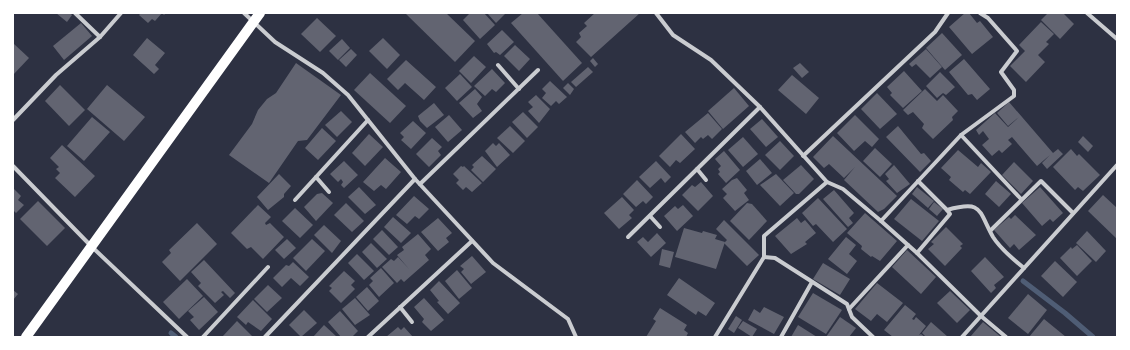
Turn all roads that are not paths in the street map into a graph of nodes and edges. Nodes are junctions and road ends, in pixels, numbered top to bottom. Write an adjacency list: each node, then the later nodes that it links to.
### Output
1 (75, 13): 10 (street)
2 (121, 13): 10 (street)
3 (244, 13): 9 (street)
4 (260, 13): 9 (main road)
5 (656, 13): 15 (street)
6 (948, 13): 19 (street)
7 (980, 13): 18 (street)
8 (1087, 13): 11 (street)
9 (254, 22): 17 (street); 41 (main road)
10 (100, 37): 16 (street)
11 (1117, 38)
12 (498, 65): 14 (street)
13 (538, 70): 14 (street)
14 (519, 89): 28 (street)
15 (760, 107): 19 (street); 22 (street)
16 (13, 120)
17 (368, 120): 23 (street); 24 (street)
18 (961, 135): 26 (street); 31 (street)
19 (803, 156): 27 (street)
20 (1117, 165): 33 (street)
21 (13, 166): 41 (street)
22 (697, 169): 25 (street); 34 (street)
23 (316, 177): 29 (street); 30 (street)
24 (415, 179): 28 (street); 54 (street)
25 (706, 180)
26 (918, 181): 32 (street); 35 (street)
27 (827, 182): 35 (street); 43 (street)
28 (420, 184): 39 (street)
29 (329, 192)
30 (295, 200)
31 (1021, 200): 33 (street); 37 (street)
32 (948, 210): 37 (street); 42 (street)
33 (1073, 213): 45 (street)
34 (650, 216): 36 (street); 38 (street)
35 (881, 221): 40 (street)
36 (660, 227)
37 (991, 230): 45 (street)
38 (628, 238)
39 (472, 241): 47 (street); 56 (street)
40 (908, 245): 42 (street); 48 (street)
41 (91, 246): 51 (main road); 52 (street)
42 (917, 253): 49 (street)
43 (764, 257): 46 (street); 57 (street)
44 (268, 267): 53 (street)
45 (1024, 268): 49 (street)
46 (812, 282): 48 (street); 58 (street)
47 (400, 308): 50 (street); 55 (street)
48 (849, 310): 59 (street)
49 (981, 316): 60 (street); 61 (street)
50 (412, 322)
51 (26, 337)
52 (187, 337)
53 (203, 337)
54 (265, 337)
55 (368, 337)
56 (576, 337)
57 (715, 337)
58 (781, 337)
59 (873, 337)
60 (962, 337)
61 (1006, 337)

